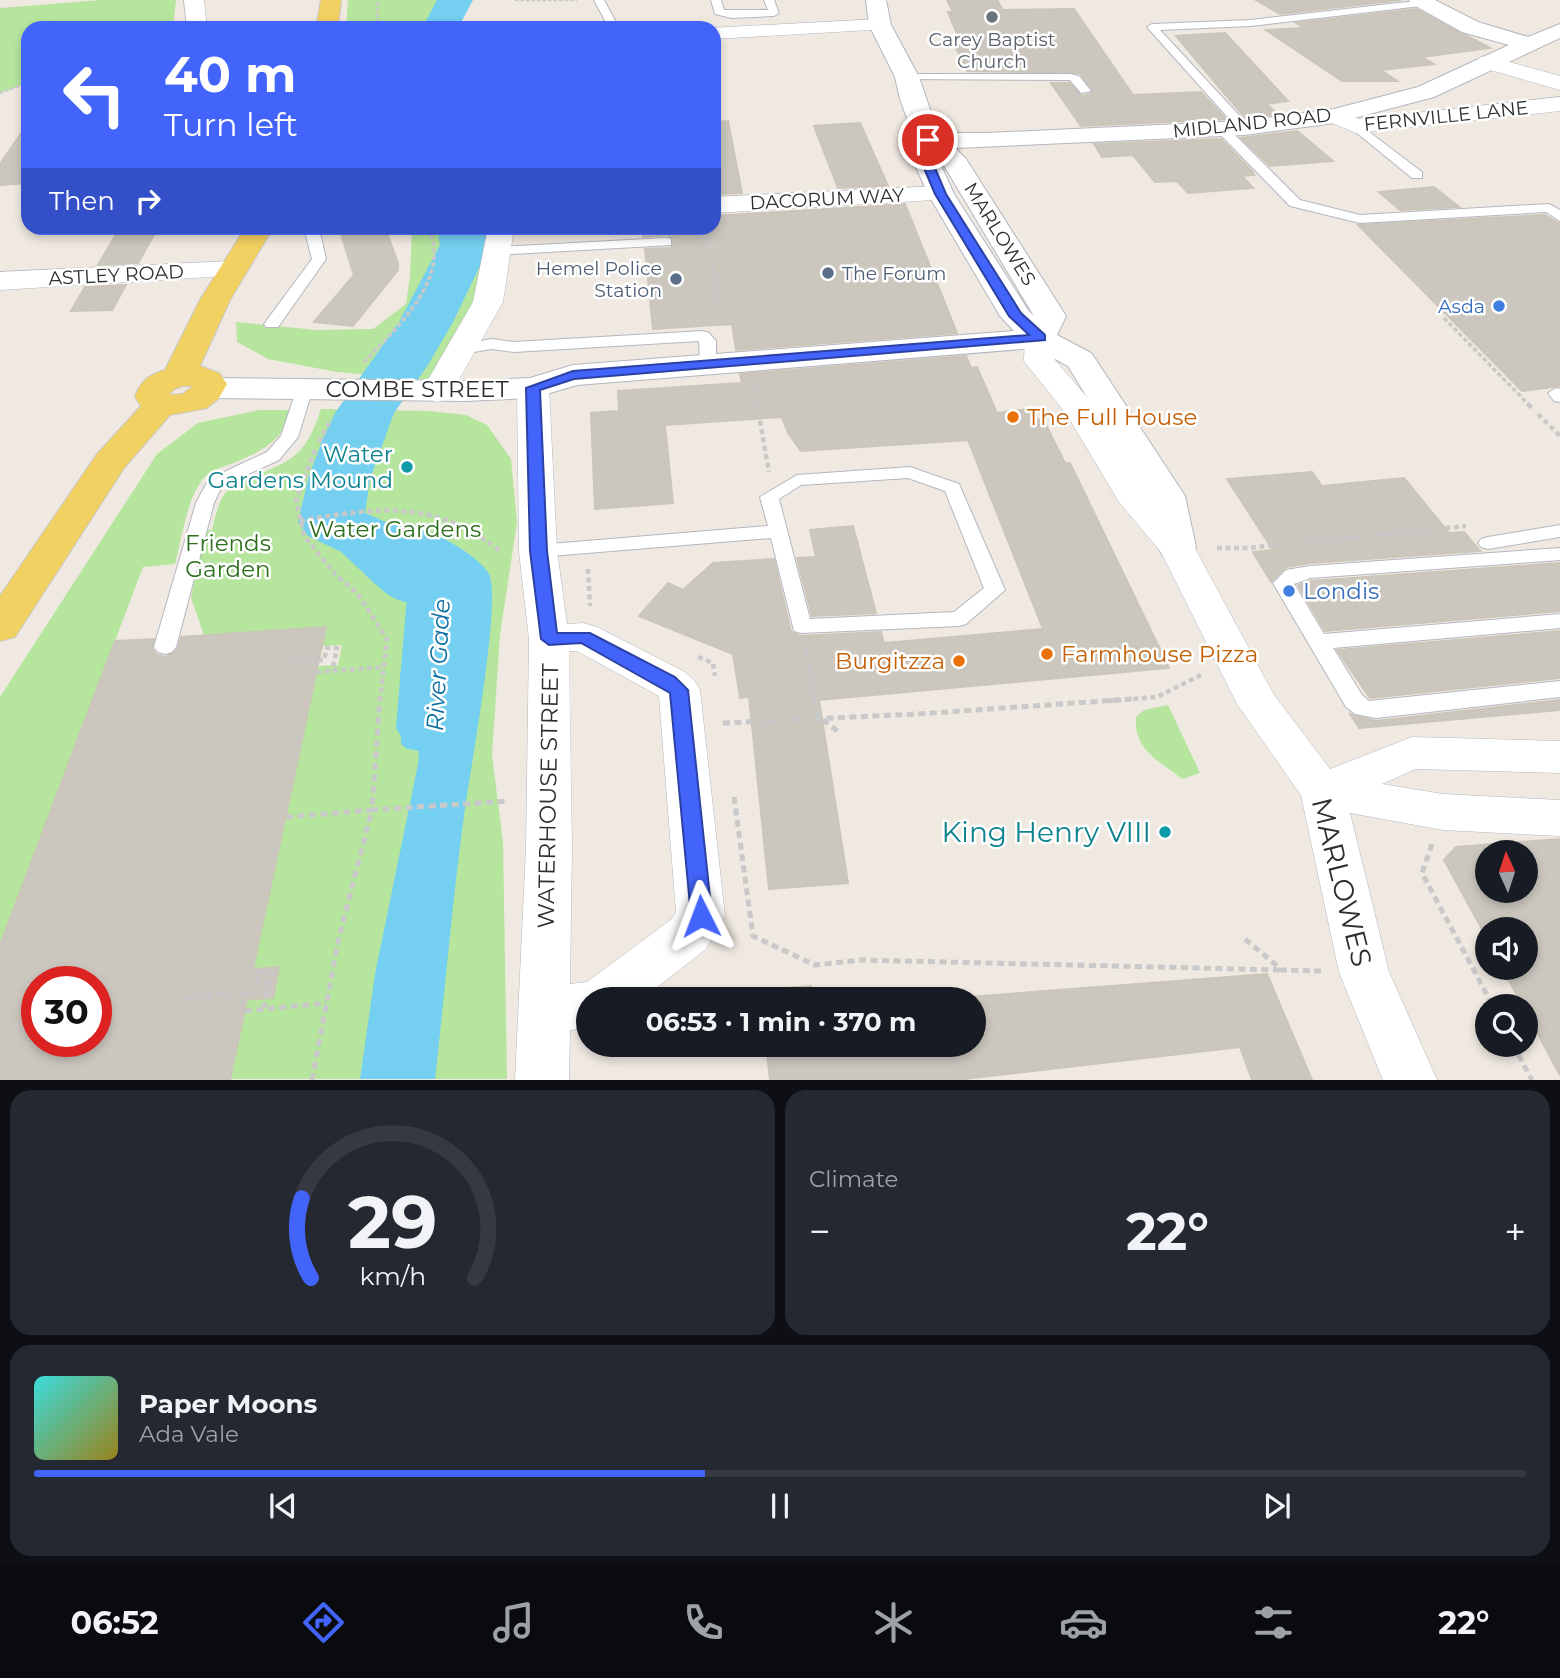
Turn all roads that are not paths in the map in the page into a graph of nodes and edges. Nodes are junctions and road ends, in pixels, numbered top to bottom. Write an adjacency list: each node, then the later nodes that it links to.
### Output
1 (194, 0): 8 (street)
2 (331, 0): 9 (main road)
3 (599, 0): 10 (lane)
4 (716, 0): 11 (lane)
5 (769, 0): 11 (lane)
6 (876, 0): 12 (street, MARLOWES)
7 (1422, 1): 15 (street); 22 (lane)
8 (196, 21)
9 (328, 21)
10 (610, 21)
11 (734, 23): 12 (street); 13 (street)
12 (880, 25): 17 (street, MARLOWES)
13 (721, 30)
14 (1560, 30): 15 (street, MIDLAND ROAD)
15 (1526, 43): 16 (street, MIDLAND ROAD)
16 (1488, 62): 18 (street); 21 (street, MIDLAND ROAD)
17 (907, 77): 19 (lane); 23 (street, MARLOWES)
18 (1560, 83)
19 (1085, 91)
20 (1560, 104): 21 (street, FERNVILLE LANE)
21 (1345, 121): 22 (street, MIDLAND ROAD); 24 (lane)
22 (1233, 129): 23 (street, MIDLAND ROAD); 27 (lane)
23 (928, 140): 25 (street, MARLOWES); 35 (street, MARLOWES)
24 (1417, 175)
25 (941, 194): 26 (street, DACORUM WAY); 35 (street, MARLOWES)
26 (721, 204)
27 (1560, 217)
28 (254, 235): 32 (main road)
29 (313, 235): 34 (lane)
30 (499, 239): 31 (lane); 36 (street)
31 (666, 242)
32 (232, 269): 33 (street, ASTLEY ROAD); 39 (main road)
33 (0, 281)
34 (272, 324)
35 (1041, 338): 37 (street, COMBE STREET); 45 (street, MARLOWES)
36 (463, 349): 37 (lane); 41 (street)
37 (728, 364): 38 (street, COMBE STREET)
38 (533, 388): 41 (street, COMBE STREET); 46 (street, WATERHOUSE STREET)
39 (183, 389): 40 (street, COMBE STREET); 49 (main road)
40 (322, 389): 41 (street, COMBE STREET); 52 (lane)
41 (426, 391)
42 (779, 531): 42 (lane); 46 (lane)
43 (1560, 531): 44 (lane)
44 (1488, 543)
45 (1177, 547): 55 (street, MARLOWES)
46 (523, 555): 50 (street, WATERHOUSE STREET)
47 (1560, 555): 51 (lane)
48 (1560, 621): 51 (lane)
49 (0, 627)
50 (549, 639): 57 (street); 58 (street, WATERHOUSE STREET)
51 (1319, 642): 53 (lane)
52 (165, 647)
53 (1560, 689)
54 (1560, 757): 55 (street)
55 (1322, 791): 56 (street); 60 (street, MARLOWES)
56 (1560, 818)
57 (620, 987)
58 (566, 1007): 59 (street, WATERHOUSE STREET)
59 (542, 1080)
60 (1410, 1080)

